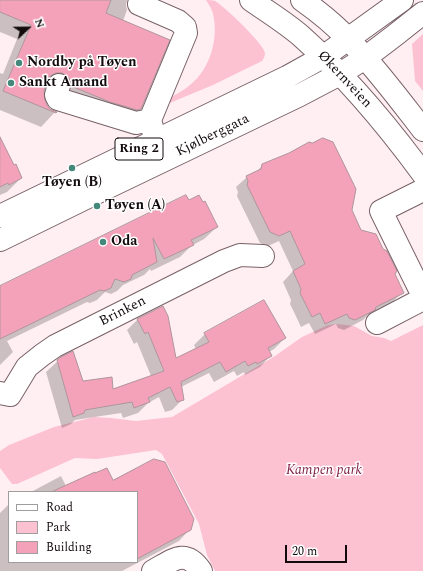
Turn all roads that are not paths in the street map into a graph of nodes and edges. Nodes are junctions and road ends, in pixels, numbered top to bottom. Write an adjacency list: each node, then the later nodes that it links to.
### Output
1 (252, 0): 7 (main road, Økernveien)
2 (302, 0): 6 (main road, Økernveien)
3 (402, 0): 6 (main road, Ring 2)
4 (139, 4): 11 (main road)
5 (423, 13): 8 (main road, Ring 2)
6 (348, 38): 7 (main road, Ring 2); 8 (main road, Økernveien)
7 (323, 57): 9 (main road, Økernveien); 13 (main road, Kjølberggata / Ring 2)
8 (365, 58): 9 (main road, Ring 2); 12 (main road, Økernveien)
9 (340, 74): 14 (main road, Økernveien); 17 (main road, Kjølberggata / Ring 2)
10 (59, 85): 11 (main road)
11 (150, 120): 13 (main road)
12 (423, 130)
13 (156, 141): 16 (main road, Kjølberggata / Ring 2)
14 (423, 174)
15 (423, 190): 19 (main road)
16 (0, 216)
17 (0, 240)
18 (263, 256): 21 (main road, Brinken)
19 (423, 298): 20 (main road)
20 (377, 323)
21 (5, 394)
22 (196, 565): 23 (main road)
23 (153, 571)

